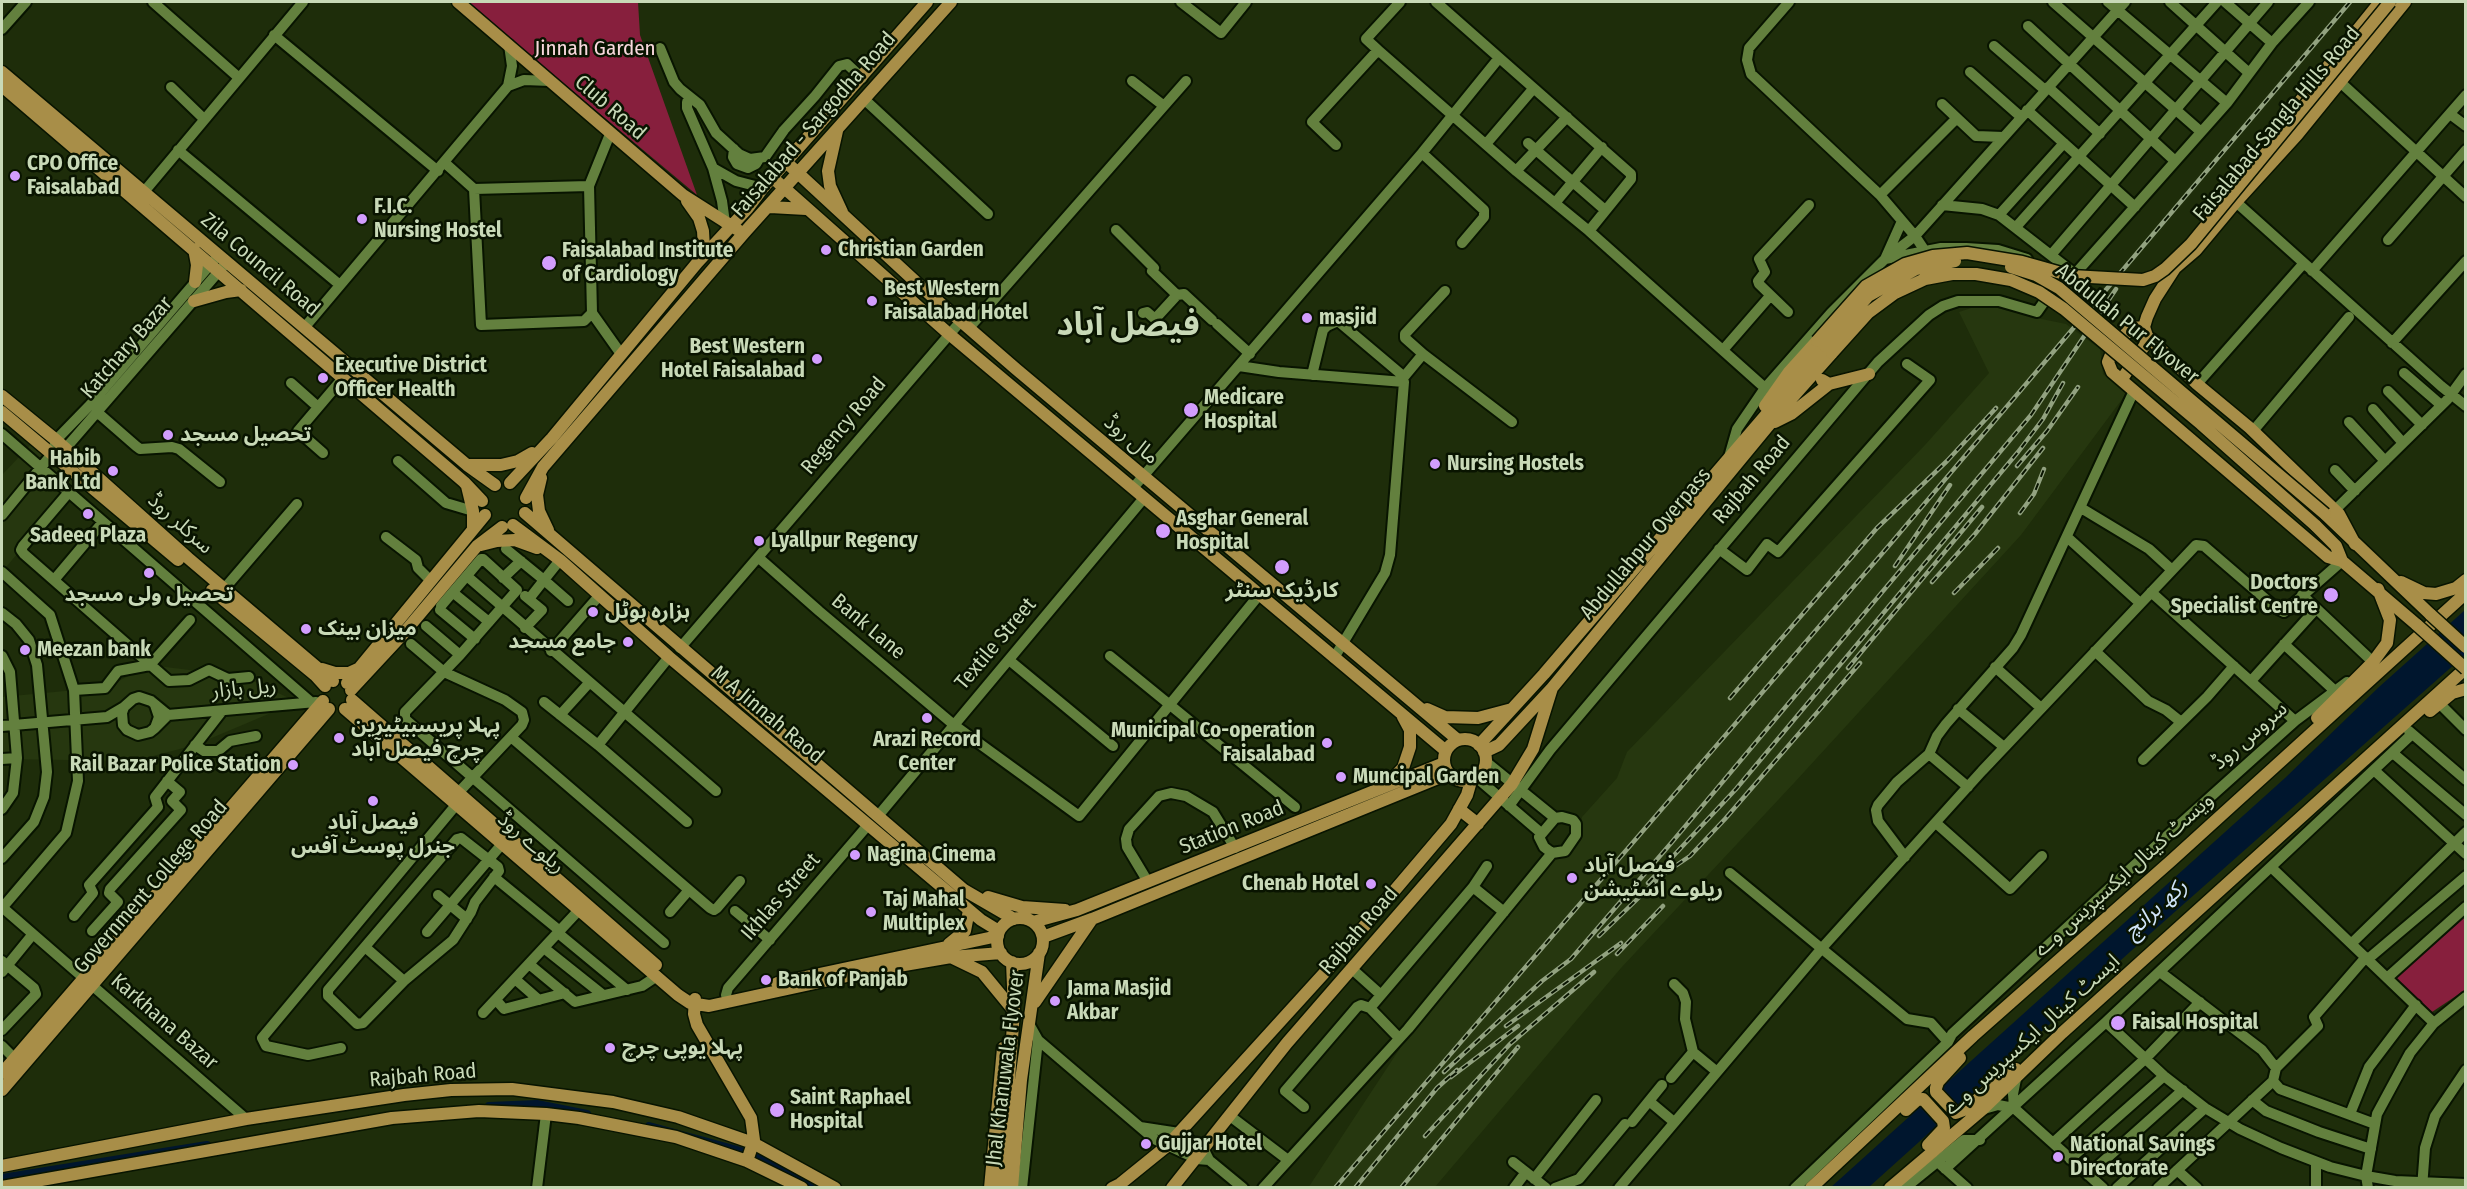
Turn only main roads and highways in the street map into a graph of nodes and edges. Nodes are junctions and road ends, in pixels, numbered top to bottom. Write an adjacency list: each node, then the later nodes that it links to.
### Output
1 (458, 2): 15 (main road, Club Road)
2 (925, 2): 7 (main road); 11 (main road, Faisalabad - Sargodha Road)
3 (950, 2): 7 (main road, Faisalabad - Sargodha Road)
4 (2380, 2): 24 (main road, Faisalabad-Sangla Hills Road)
5 (2390, 2): 29 (main road, bridge)
6 (2405, 2): 24 (main road, Faisalabad-Sangla Hills Road)
7 (930, 23): 10 (main road, Faisalabad - Sargodha Road)
8 (2, 72): 9 (main road, Zila Council Road)
9 (9, 87): 21 (main road, Zila Council Road); 23 (main road, Zila Council Road)
10 (838, 130): 12 (main road, Faisalabad - Sargodha Road); 18 (main road)
11 (786, 162): 12 (main road, مال روڈ); 13 (main road, Faisalabad - Sargodha Road)
12 (798, 175): 14 (main road, Faisalabad - Sargodha Road); 18 (main road, مال روڈ)
13 (773, 178): 14 (main road, مال روڈ); 19 (main road, Faisalabad - Sargodha Road)
14 (785, 189): 16 (main road, Faisalabad - Sargodha Road); 17 (main road, مال روڈ)
15 (683, 195): 19 (main road, Club Road); 22 (main road)
16 (770, 207): 17 (main road); 20 (main road, Faisalabad - Sargodha Road)
17 (807, 209): 67 (main road, مال روڈ)
18 (844, 217): 64 (main road, مال روڈ)
19 (728, 225): 20 (main road, Club Road); 22 (main road, Faisalabad - Sargodha Road)
20 (744, 233): 37 (main road, Faisalabad - Sargodha Road)
21 (194, 249): 23 (main road, Zila Council Road); 25 (main road)
22 (697, 263): 37 (main road, Faisalabad - Sargodha Road)
23 (219, 264): 26 (main road, Zila Council Road); 38 (main road, Zila Council Road)
24 (2175, 268): 28 (main road, Faisalabad-Sangla Hills Road)
25 (195, 282)
26 (241, 290): 27 (main road); 41 (main road, Zila Council Road)
27 (194, 301)
28 (2145, 331): 32 (main road, Faisalabad-Sangla Hills Road); 32 (main road); 45 (main road)
29 (1824, 347): 31 (main road, Abdullahpur Overpass); 45 (main road, Abdullah Pur Flyover, bridge); 51 (main road, Abdullah Pur Flyover, bridge); 66 (main road, Abdullahpur Overpass)
30 (1869, 374): 33 (main road)
31 (1814, 375): 33 (main road); 36 (main road, Abdullahpur Overpass)
32 (2119, 378): 51 (main road)
33 (1829, 384): 36 (main road)
34 (2, 396): 57 (main road, سرکلر روڈ)
35 (2, 412): 60 (main road, سرکلر روڈ)
36 (1769, 426): 61 (main road, Abdullahpur Overpass)
37 (552, 443): 38 (main road); 39 (main road, Faisalabad - Sargodha Road); 40 (main road, Faisalabad - Sargodha Road)
38 (467, 465): 42 (main road, Zila Council Road)
39 (543, 467): 43 (main road, Faisalabad - Sargodha Road); 50 (main road)
40 (510, 483): 42 (main road); 43 (main road)
41 (467, 485): 44 (main road, Zila Council Road); 46 (main road)
42 (495, 485): 44 (main road)
43 (526, 498): 47 (main road)
44 (483, 501): 46 (main road)
45 (2330, 512): 52 (main road)
46 (479, 513): 48 (main road); 58 (main road)
47 (525, 513): 48 (main road); 50 (main road, M A Jinnah Raod)
48 (507, 526): 49 (main road); 50 (main road, M A Jinnah Raod)
49 (477, 546): 50 (main road); 63 (main road)
50 (556, 552): 77 (main road, M A Jinnah Raod); 79 (main road, M A Jinnah Raod)
51 (2342, 561): 54 (main road)
52 (2384, 573): 53 (main road); 56 (main road, bridge)
53 (2466, 580)
54 (2378, 589): 59 (main road, bridge); 76 (main road)
55 (2466, 593): 76 (main road, ویسٹ کینال ایکسپریس وے)
56 (2466, 647)
57 (319, 667): 58 (main road); 60 (main road, سرکلر روڈ)
58 (360, 668): 63 (main road)
59 (2466, 668): 78 (main road, ایسٹ کینال ایکسپریس وے)
60 (329, 684): 63 (main road); 65 (main road)
61 (1552, 688): 69 (main road, Abdullahpur Overpass); 75 (main road, Rajbah Road)
62 (2466, 689): 78 (main road)
63 (349, 696): 65 (main road); 73 (main road, ریلوے روڈ)
64 (1412, 702): 66 (main road); 68 (main road, مال روڈ)
65 (321, 704): 92 (main road, Government College Road)
66 (1513, 708): 69 (main road, Abdullahpur Overpass)
67 (1399, 710): 70 (main road, مال روڈ); 72 (main road)
68 (1458, 740): 69 (main road); 70 (main road)
69 (1483, 753): 71 (main road)
70 (1446, 763): 71 (main road); 72 (main road, Station Road); 82 (main road, Station Road)
71 (1474, 779): 74 (main road, Rajbah Road)
72 (1383, 789): 80 (main road, Station Road)
73 (457, 799): 94 (main road, ریلوے روڈ); 94 (main road, ریلوے روڈ)
74 (1459, 809): 75 (main road); 84 (main road, Rajbah Road)
75 (1478, 824): 87 (main road, Rajbah Road)
76 (2172, 860): 93 (main road, ویسٹ کینال ایکسپریس وے)
77 (964, 890): 80 (main road); 81 (main road)
78 (2217, 894): 98 (main road, ایسٹ کینال ایکسپریس وے)
79 (969, 910): 85 (main road, M A Jinnah Raod); 88 (main road)
80 (1077, 910): 83 (main road, Station Road)
81 (1014, 919): 83 (main road); 85 (main road)
82 (1092, 919): 86 (main road, Station Road); 95 (main road)
83 (1033, 922): 86 (main road)
84 (1362, 928): 87 (main road); 117 (main road, Rajbah Road)
85 (998, 933): 88 (main road); 89 (main road)
86 (1043, 937): 90 (main road)
87 (1377, 940): 118 (main road, Rajbah Road)
88 (948, 952): 89 (main road); 94 (main road); 94 (main road); 96 (main road)
89 (1001, 953): 91 (main road)
90 (1039, 953): 91 (main road); 95 (main road, Jhal Khanuwala Flyover)
91 (1012, 962): 96 (main road)
92 (87, 982): 99 (main road); 101 (main road, Government College Road)
93 (2027, 988): 102 (main road); 109 (main road, ویسٹ کینال ایکسپریس وے)
94 (694, 1001): 106 (main road)
95 (1034, 1004): 100 (main road, Jhal Khanuwala Flyover)
96 (1014, 1011): 97 (main road)
97 (1013, 1026): 100 (main road); 114 (main road)
98 (2062, 1034): 104 (main road); 120 (main road, ایسٹ کینال ایکسپریس وے)
99 (2, 1072)
100 (1015, 1079): 115 (main road, Jhal Khanuwala Flyover); 116 (main road, Jhal Khanuwala Flyover)
101 (2, 1090)
102 (1931, 1096): 104 (main road); 109 (main road)
103 (613, 1104): 105 (main road); 106 (main road, Rajbah Road); 107 (main road, Rajbah Road)
104 (1948, 1117): 120 (main road)
105 (610, 1122): 106 (main road, Rajbah Road); 110 (main road, Rajbah Road)
106 (750, 1152): 112 (main road, Rajbah Road); 113 (main road, Rajbah Road)
107 (44, 1160): 108 (main road, Rajbah Road); 110 (main road)
108 (2, 1166)
109 (1832, 1168): 119 (main road, ویسٹ کینال ایکسپریس وے)
110 (49, 1178): 111 (main road, Rajbah Road)
111 (2, 1187)
112 (802, 1188)
113 (835, 1188)
114 (990, 1188)
115 (1000, 1188)
116 (1012, 1188)
117 (1112, 1188)
118 (1172, 1188)
119 (1810, 1188)
120 (1888, 1188)

